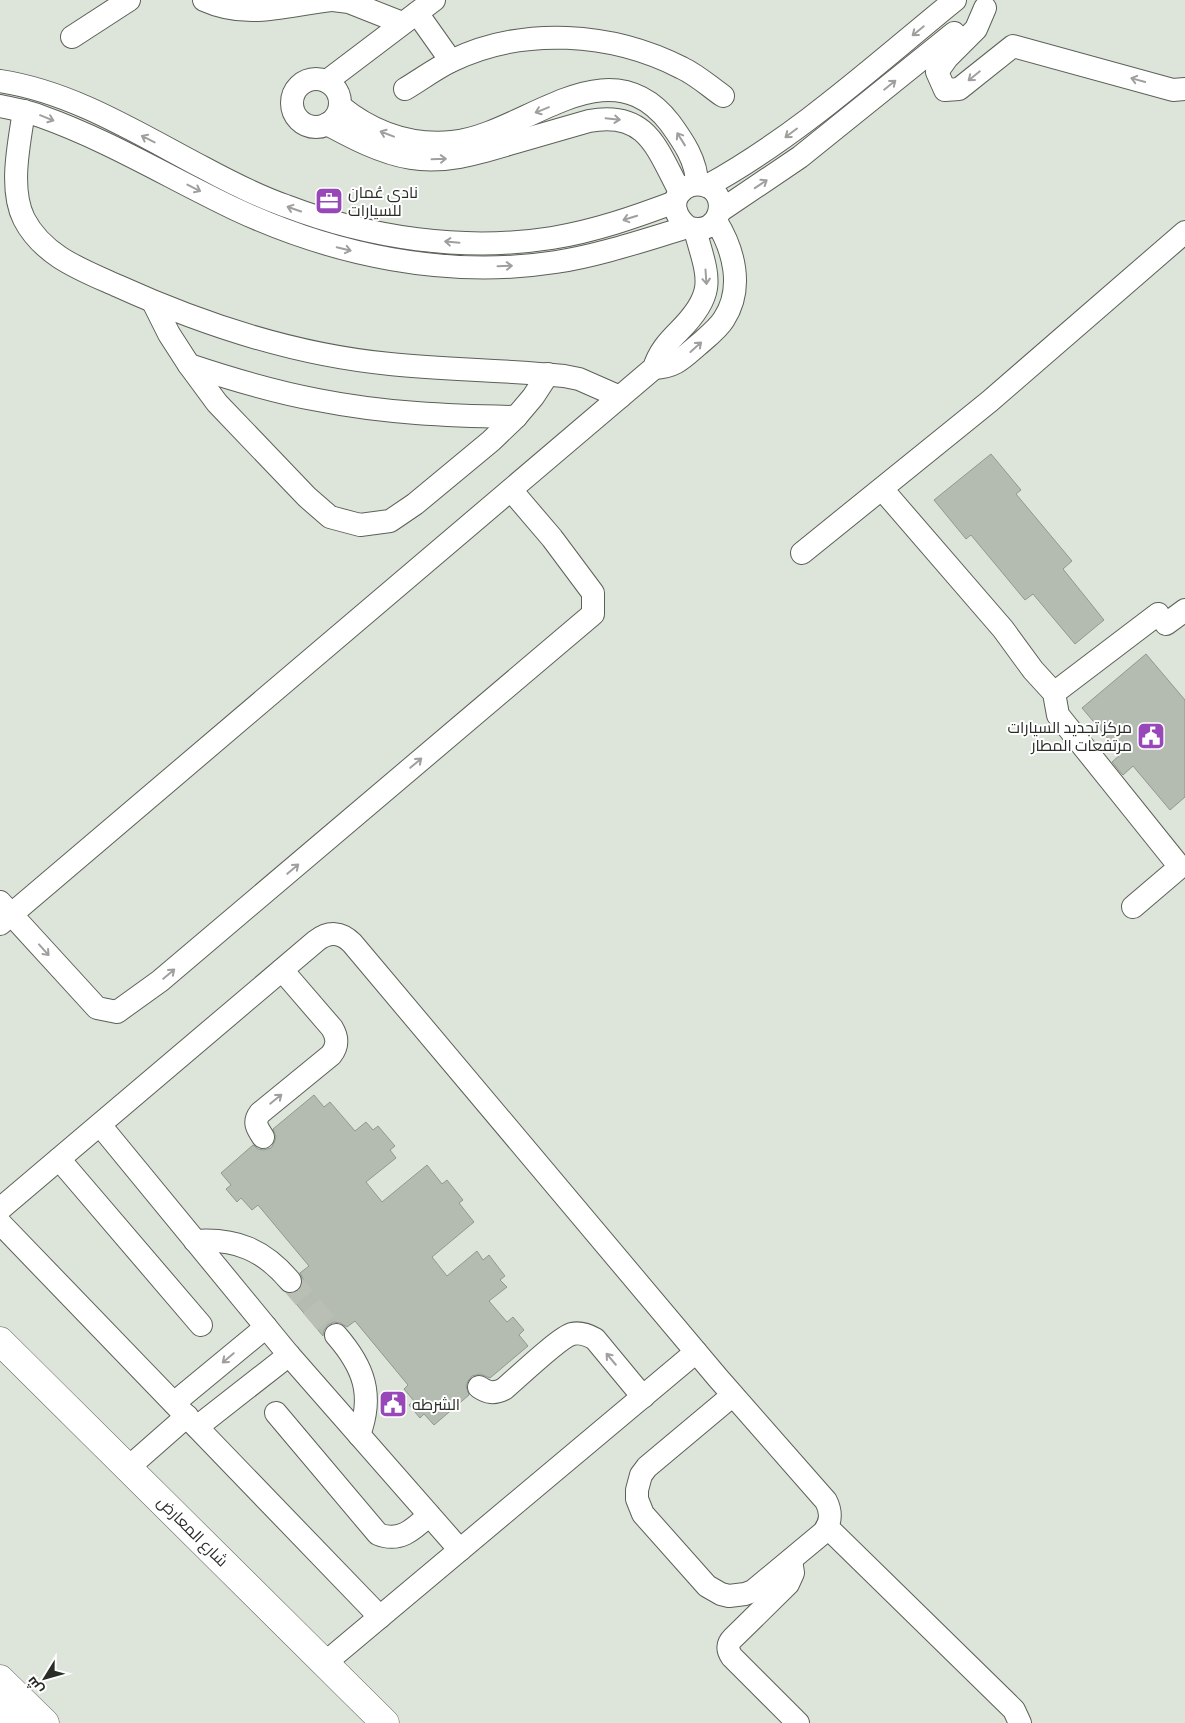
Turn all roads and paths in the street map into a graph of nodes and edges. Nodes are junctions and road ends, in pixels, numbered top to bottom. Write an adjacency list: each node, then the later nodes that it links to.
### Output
1 (129, 0): 7 (lane)
2 (204, 0): 3 (lane)
3 (332, 0): 6 (lane)
4 (956, 0): 19 (lane, one-way to 19)
5 (990, 4): 12 (lane, one-way to 5); 20 (lane, one-way to 5)
6 (418, 12): 8 (lane); 10 (lane)
7 (72, 38)
8 (451, 61): 11 (lane); 13 (lane)
9 (0, 81): 19 (lane, one-way to 9)
10 (327, 82): 15 (lane); 17 (lane)
11 (405, 89)
12 (1185, 89)
13 (724, 96)
14 (0, 106): 16 (lane)
15 (340, 106): 17 (lane); 19 (lane, one-way to 15)
16 (24, 111): 18 (lane); 21 (lane, one-way to 21)
17 (327, 124): 19 (lane, one-way to 19)
18 (8, 171): 23 (lane)
19 (690, 191): 20 (lane); 21 (lane)
20 (718, 216): 21 (lane); 25 (lane, one-way to 20)
21 (691, 229): 25 (lane, one-way to 25)
22 (1185, 232): 29 (lane)
23 (153, 302): 24 (lane); 26 (lane)
24 (188, 365): 28 (lane); 28 (lane)
25 (654, 368): 27 (lane)
26 (548, 374): 27 (lane); 28 (lane)
27 (620, 398): 30 (lane)
28 (516, 417)
29 (882, 489): 31 (lane); 33 (lane)
30 (511, 490): 36 (lane); 36 (lane, one-way to 30)
31 (802, 553)
32 (1185, 610): 33 (lane)
33 (1054, 693): 34 (lane)
34 (1183, 865): 35 (lane)
35 (1133, 907)
36 (4, 913)
37 (282, 970): 38 (lane); 39 (lane, one-way to 37); 49 (lane)
38 (100, 1125): 40 (lane); 43 (lane)
39 (263, 1137)
40 (59, 1159): 41 (lane); 45 (lane)
41 (0, 1209)
42 (0, 1223): 55 (lane)
43 (195, 1241): 44 (lane); 46 (lane)
44 (290, 1281)
45 (201, 1325)
46 (266, 1327): 50 (lane); 55 (lane, one-way to 55)
47 (336, 1335): 56 (lane)
48 (0, 1341): 57 (main road, شارع المعارض)
49 (696, 1352): 52 (lane); 53 (lane)
50 (289, 1355): 55 (lane); 56 (lane)
51 (479, 1387): 53 (lane, one-way to 51)
52 (733, 1396): 59 (lane); 61 (lane)
53 (643, 1397): 60 (lane)
54 (276, 1413): 58 (lane)
55 (186, 1415): 57 (lane); 62 (lane)
56 (359, 1435): 58 (lane)
57 (128, 1467): 63 (main road, شارع المعارض)
58 (429, 1515): 60 (lane)
59 (827, 1527): 61 (lane); 70 (lane)
60 (460, 1550): 62 (lane)
61 (792, 1560): 69 (lane)
62 (380, 1617): 63 (lane)
63 (325, 1663): 68 (main road, شارع المعارض)
64 (0, 1679): 67 (main road)
65 (0, 1710): 66 (main road)
66 (14, 1723)
67 (45, 1723)
68 (385, 1723)
69 (798, 1723)
70 (1020, 1723)

